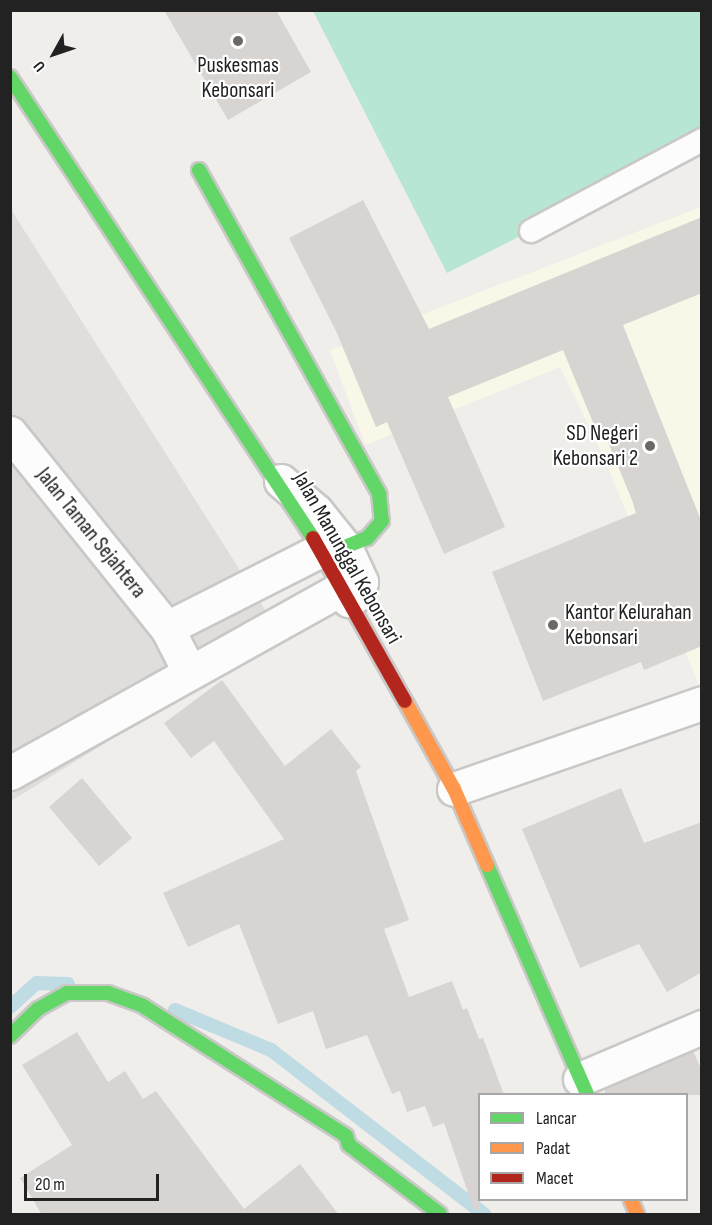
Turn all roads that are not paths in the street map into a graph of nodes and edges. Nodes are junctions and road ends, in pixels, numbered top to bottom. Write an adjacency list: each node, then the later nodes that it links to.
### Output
1 (10, 77): 6 (street, Jalan Manunggal Kebonsari)
2 (702, 140): 4 (lane)
3 (199, 170): 7 (street)
4 (531, 231)
5 (12, 437): 9 (street, Jalan Taman Sejahtera)
6 (277, 480): 7 (street)
7 (333, 548): 8 (street); 9 (street)
8 (346, 594): 10 (street); 13 (street, Jalan Manunggal Kebonsari)
9 (167, 628): 10 (street, Jalan Taman Sejahtera)
10 (189, 671): 12 (street)
11 (702, 703): 13 (street)
12 (10, 773)
13 (454, 789): 16 (street, Jalan Manunggal Kebonsari)
14 (702, 1027): 16 (street)
15 (10, 1036): 18 (street)
16 (584, 1087)
17 (631, 1201): 19 (street)
18 (440, 1215)
19 (637, 1215)

